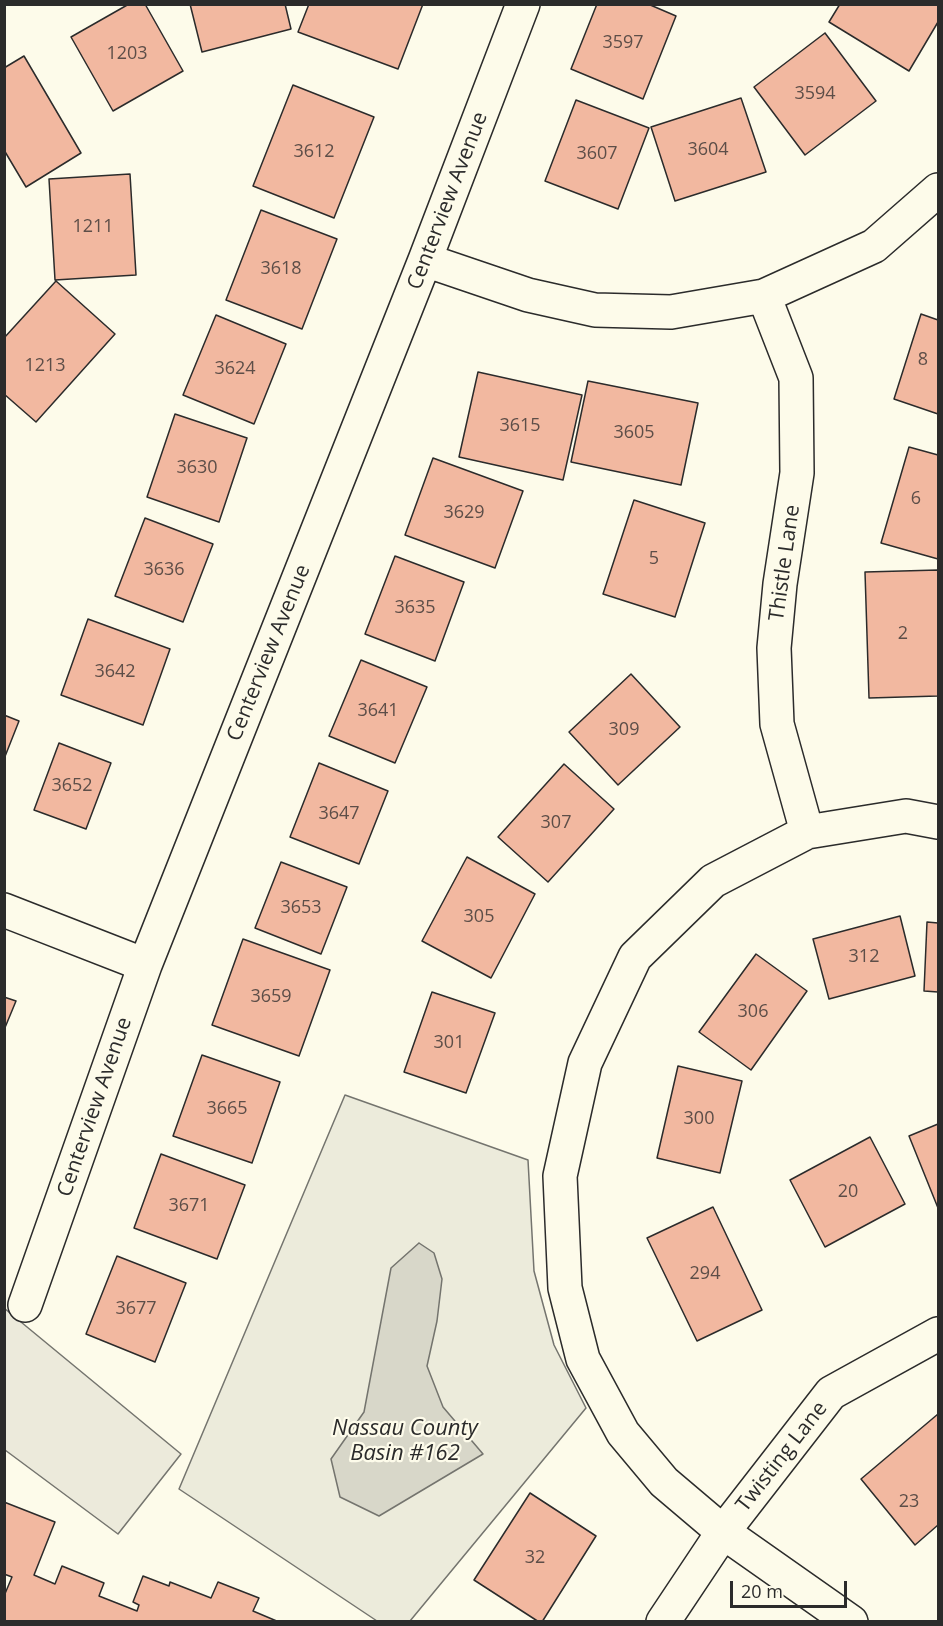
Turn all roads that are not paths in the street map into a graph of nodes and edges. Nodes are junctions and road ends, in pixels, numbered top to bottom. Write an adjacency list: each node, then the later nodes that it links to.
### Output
1 (523, 4): 3 (street, Centerview Avenue)
2 (939, 190): 4 (street)
3 (425, 260): 4 (street); 8 (street, Centerview Avenue)
4 (764, 296): 6 (street, Thistle Lane)
5 (939, 822): 6 (street)
6 (807, 832): 11 (street)
7 (4, 910): 8 (street)
8 (145, 965): 9 (street, Centerview Avenue)
9 (25, 1305)
10 (939, 1334): 11 (street, Twisting Lane)
11 (723, 1532): 12 (street, Twisting Lane); 13 (street)
12 (663, 1622)
13 (850, 1622)

